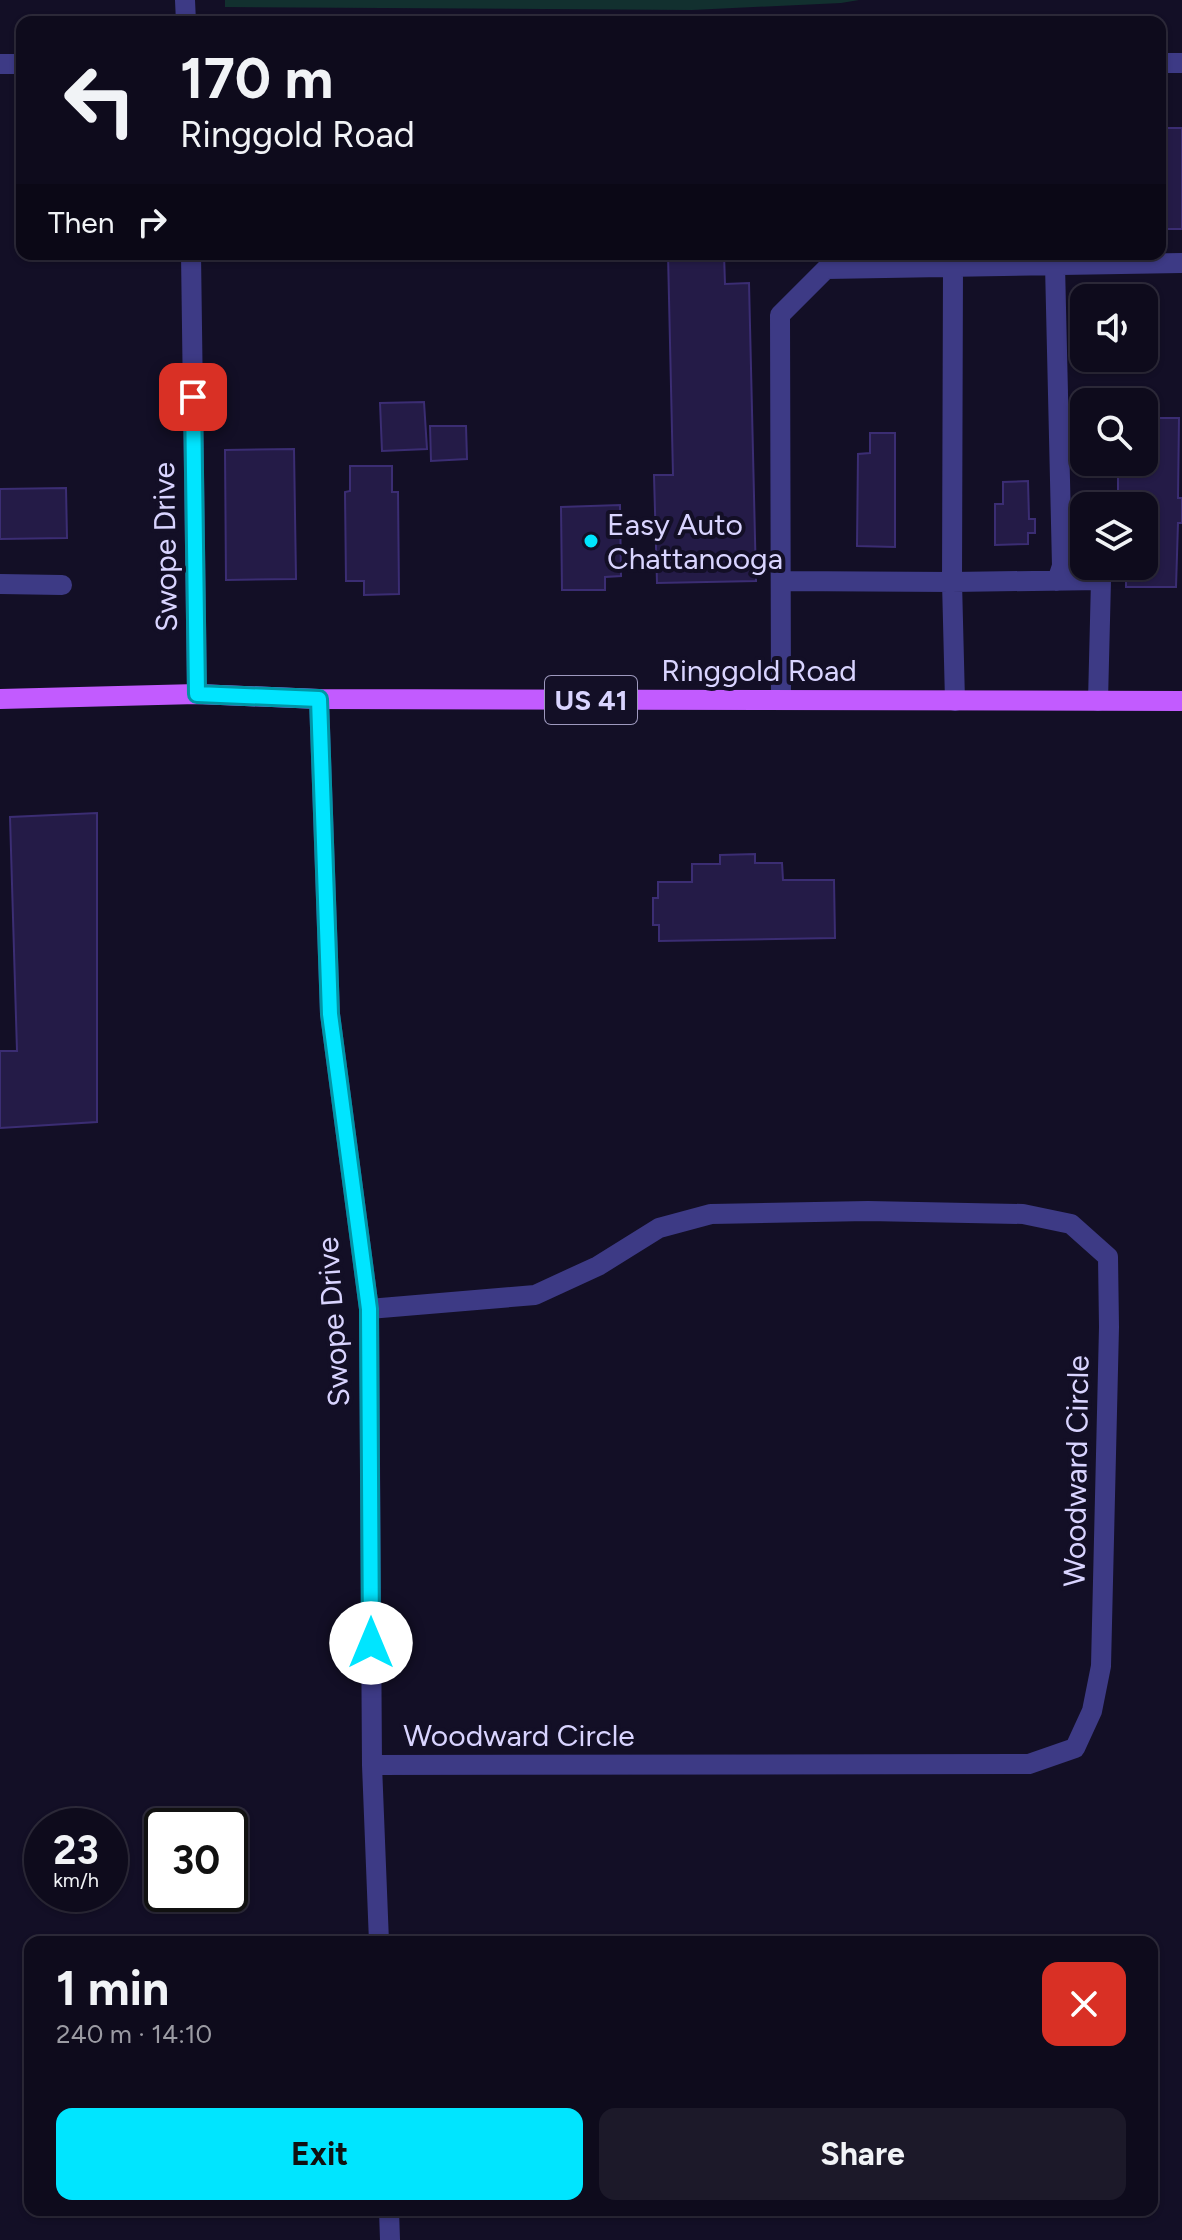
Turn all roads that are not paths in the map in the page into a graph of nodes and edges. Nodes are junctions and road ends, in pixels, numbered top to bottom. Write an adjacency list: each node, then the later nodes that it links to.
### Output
1 (191, 260): 10 (street, Swope Drive)
2 (1182, 263): 3 (street)
3 (1055, 265): 4 (street); 6 (street)
4 (953, 267): 5 (street); 7 (street)
5 (781, 581): 7 (street); 13 (street)
6 (1057, 581): 7 (street); 15 (street)
7 (952, 582): 14 (street)
8 (0, 584): 9 (street)
9 (62, 585)
10 (197, 694): 11 (main road, Ringgold Road / US 41); 12 (main road, Ringgold Road / US 41)
11 (0, 699)
12 (319, 699): 13 (main road, Ringgold Road / US 41); 17 (street, Swope Drive)
13 (781, 700): 14 (main road, Ringgold Road / US 41)
14 (955, 701): 15 (main road, Ringgold Road / US 41)
15 (1098, 701): 16 (main road, Ringgold Road / US 41)
16 (1182, 701)
17 (369, 1309): 18 (street, Swope Drive); 18 (street, Woodward Circle)
18 (372, 1765): 19 (street, Swope Drive)
19 (379, 1936)
20 (389, 2216): 21 (street)
21 (390, 2240)

